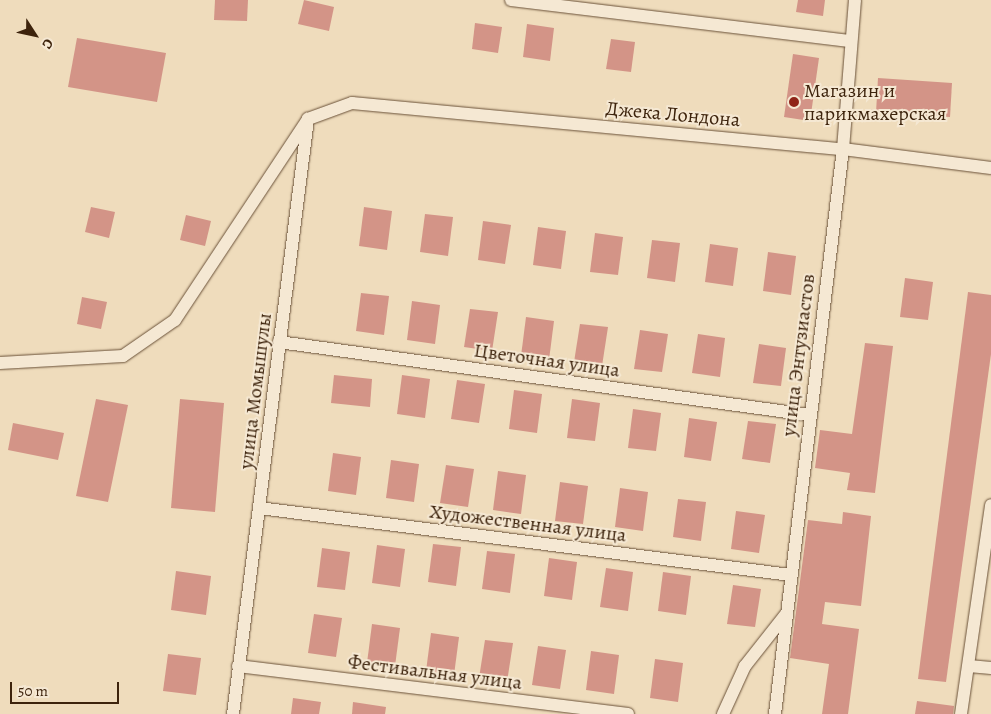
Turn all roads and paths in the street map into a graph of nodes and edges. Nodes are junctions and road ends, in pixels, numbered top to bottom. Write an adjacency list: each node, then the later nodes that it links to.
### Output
1 (511, 0): 3 (street)
2 (855, 0): 3 (street, улица Энтузиастов)
3 (850, 41): 5 (street, улица Энтузиастов)
4 (308, 119): 5 (street, Джека Лондона); 7 (street, улица Момышулы); 8 (street)
5 (843, 148): 6 (street, Джека Лондона); 9 (street, улица Энтузиастов)
6 (991, 168)
7 (279, 342): 9 (street, Цветочная улица); 11 (street, улица Момышулы)
8 (0, 364)
9 (810, 415): 12 (street, улица Энтузиастов)
10 (991, 504): 15 (street)
11 (259, 508): 12 (street, Художественная улица); 14 (street, улица Момышулы)
12 (791, 575): 13 (street, улица Энтузиастов)
13 (786, 614): 19 (street); 20 (street, улица Энтузиастов)
14 (238, 666): 17 (street, улица Момышулы); 18 (street, Фестивальная улица)
15 (969, 666): 16 (street); 21 (street)
16 (991, 668)
17 (233, 714)
18 (628, 714)
19 (723, 714)
20 (775, 714)
21 (961, 714)

